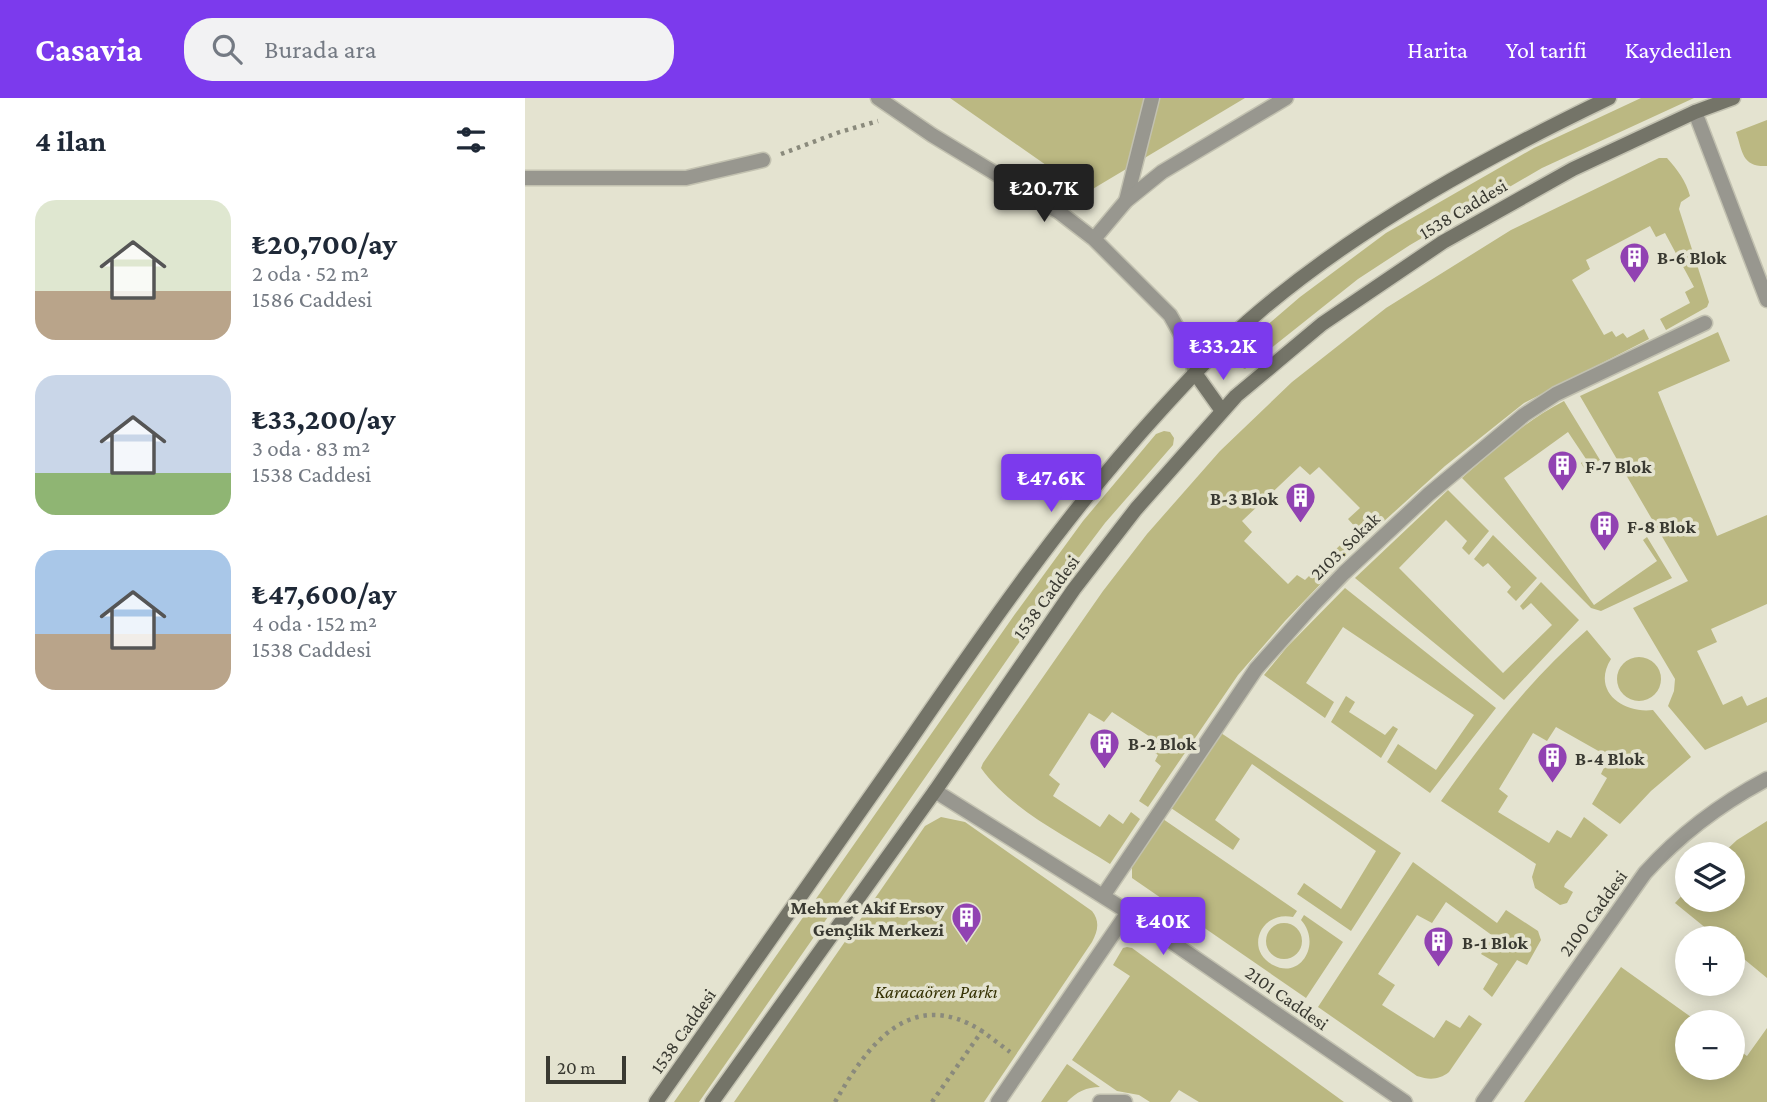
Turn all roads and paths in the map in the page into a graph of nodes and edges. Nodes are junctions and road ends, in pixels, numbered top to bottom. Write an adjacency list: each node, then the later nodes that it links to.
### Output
1 (878, 98): 7 (street)
2 (1152, 98): 10 (street)
3 (1286, 98): 10 (street)
4 (1609, 98): 14 (main road, 1538 Caddesi)
5 (1733, 98): 6 (main road, 1538 Caddesi)
6 (1695, 112): 12 (street); 15 (main road, 1538 Caddesi)
7 (903, 114): 8 (path); 11 (street)
8 (763, 160): 9 (street)
9 (525, 178)
10 (1126, 201): 11 (street)
11 (1094, 239): 14 (street)
12 (1767, 300)
13 (1705, 323): 18 (street, 2103. Sokak)
14 (1195, 373): 15 (main road); 22 (main road, 1538 Caddesi)
15 (1222, 411): 17 (main road, 1538 Caddesi)
16 (1767, 779): 30 (street, 2100 Caddesi)
17 (935, 791): 18 (street, 2101 Caddesi); 23 (main road, 1538 Caddesi)
18 (1103, 896): 19 (street, 2101 Caddesi)
19 (1128, 912): 21 (street); 29 (street, 2101 Caddesi)
20 (982, 1031): 21 (path); 24 (path); 25 (path)
21 (1025, 1063): 26 (street)
22 (656, 1102)
23 (712, 1102)
24 (835, 1102)
25 (932, 1102)
26 (998, 1102)
27 (1100, 1102): 28 (street)
28 (1125, 1102)
29 (1405, 1102)
30 (1483, 1102)

